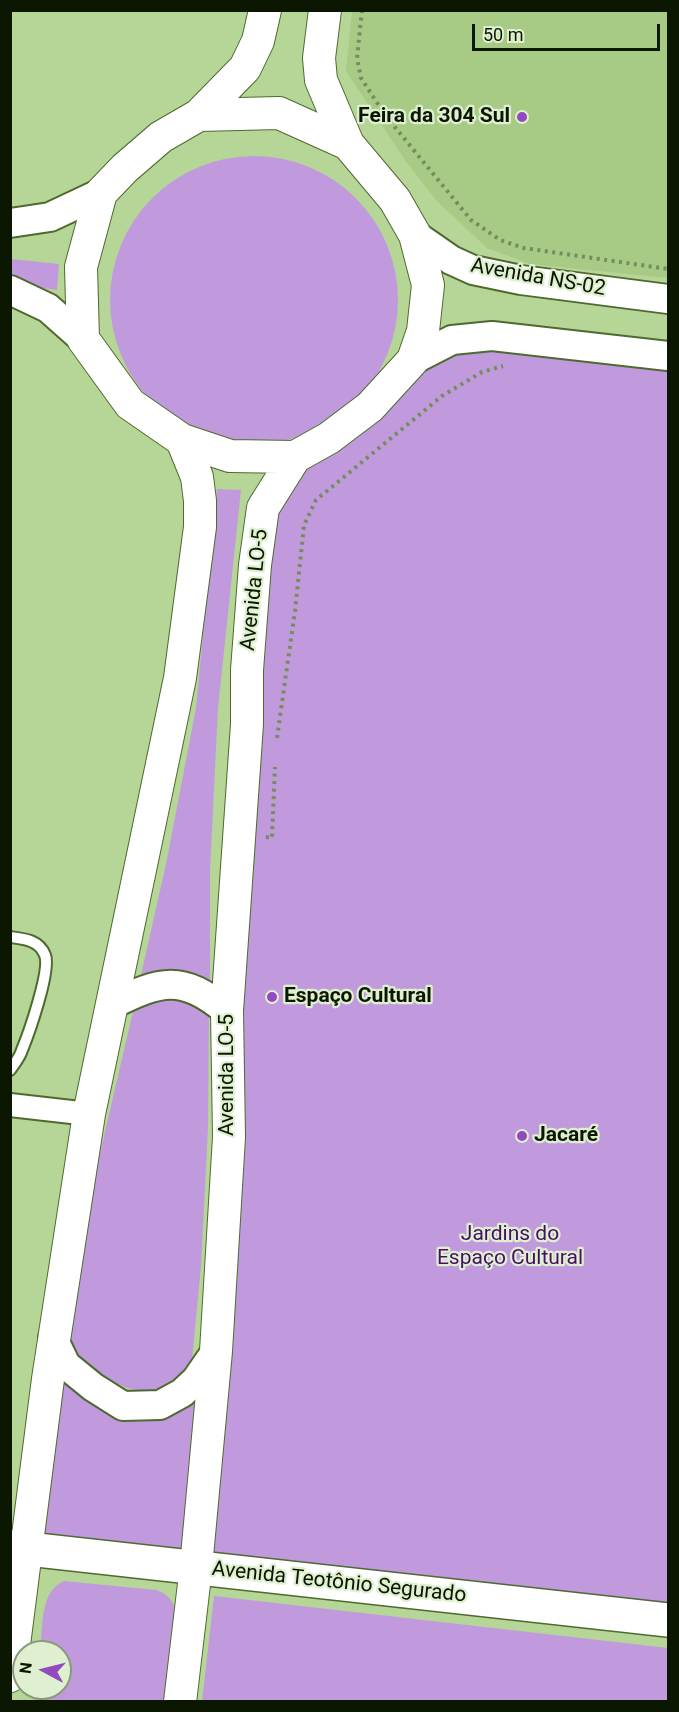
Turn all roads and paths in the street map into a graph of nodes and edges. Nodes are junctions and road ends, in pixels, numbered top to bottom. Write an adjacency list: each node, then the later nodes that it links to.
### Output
1 (265, 10): 4 (main road)
2 (325, 10): 5 (main road)
3 (362, 10): 9 (path)
4 (200, 115): 5 (main road); 6 (main road)
5 (348, 144): 8 (main road)
6 (101, 193): 7 (street); 12 (main road)
7 (10, 223)
8 (415, 235): 11 (street, Avenida NS-02); 14 (main road)
9 (669, 269)
10 (10, 290): 12 (street)
11 (669, 298)
12 (83, 339): 16 (main road)
13 (669, 356): 14 (street)
14 (413, 360): 17 (main road)
15 (506, 365): 18 (path)
16 (182, 440): 17 (main road); 22 (main road)
17 (295, 457): 20 (main road, Avenida LO-5)
18 (276, 747)
19 (275, 759): 20 (path)
20 (240, 836): 23 (main road, Avenida LO-5)
21 (10, 937): 24 (lane)
22 (111, 1005): 23 (street); 26 (main road)
23 (227, 1011): 28 (main road, Avenida LO-5)
24 (10, 1070)
25 (10, 1105): 26 (street)
26 (88, 1113): 27 (main road)
27 (54, 1338): 28 (street); 29 (main road)
28 (216, 1351): 30 (main road, Avenida LO-5)
29 (18, 1548): 30 (main road, Avenida Teotônio Segurado); 32 (main road)
30 (196, 1567): 31 (main road, Avenida Teotônio Segurado); 33 (main road, Avenida LO-5)
31 (669, 1620)
32 (10, 1676)
33 (180, 1701)

